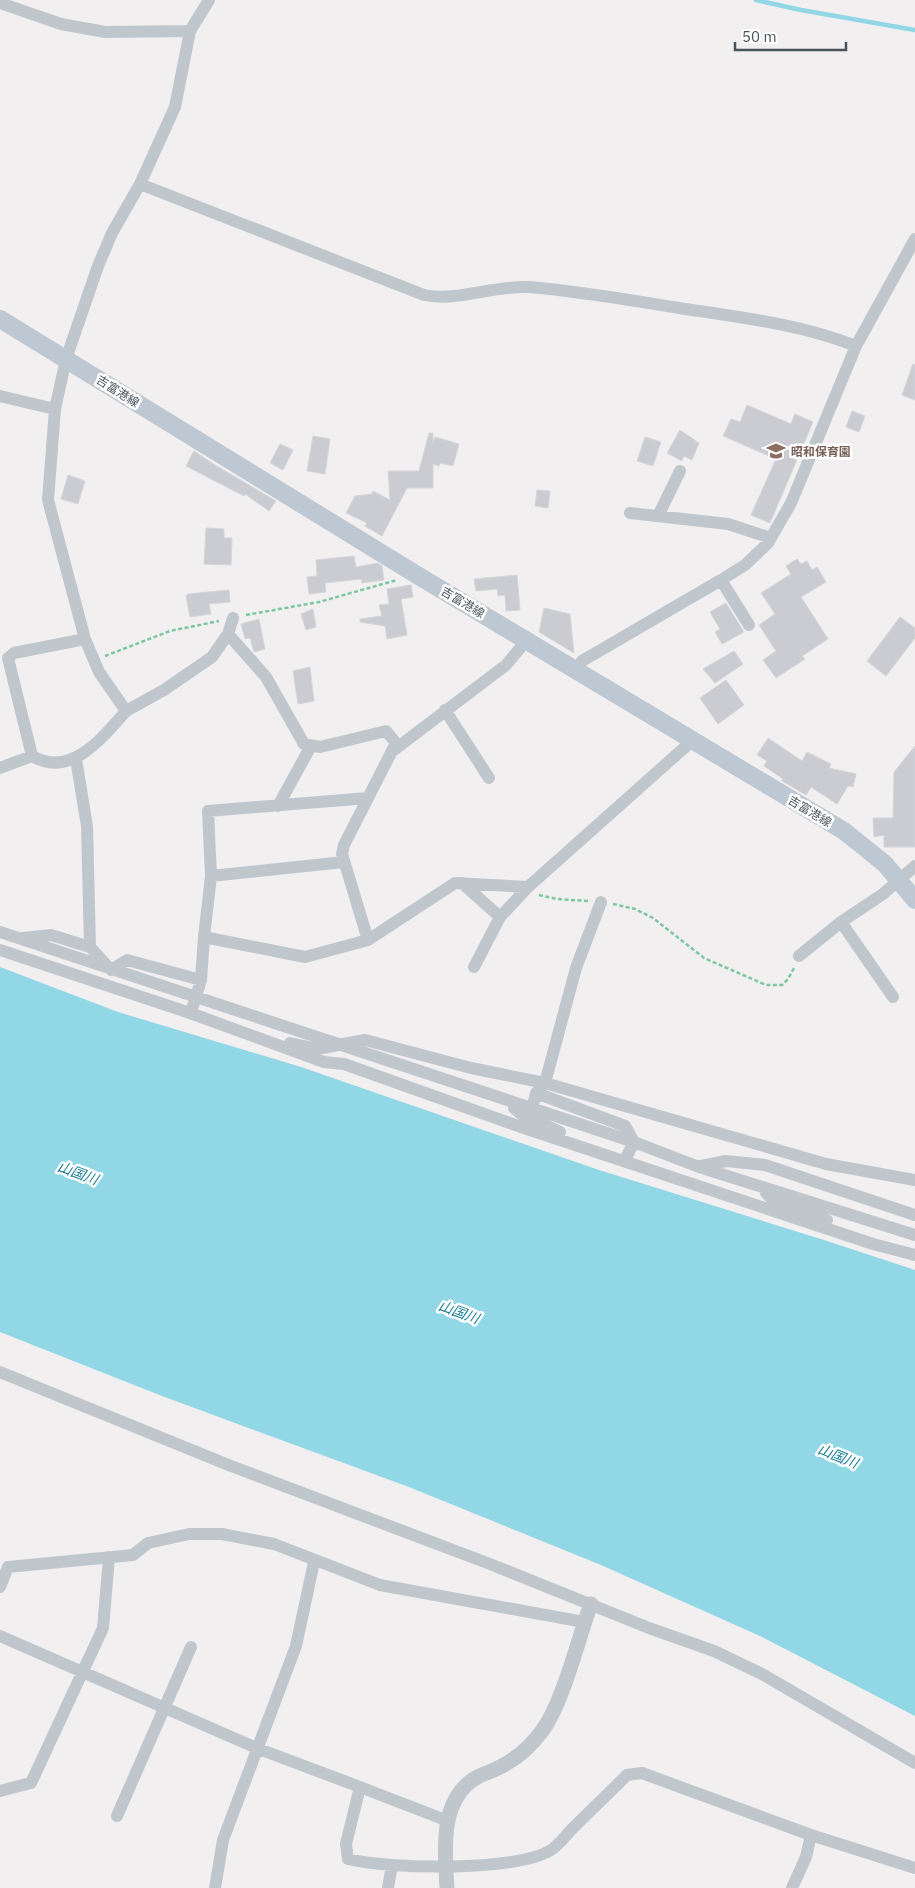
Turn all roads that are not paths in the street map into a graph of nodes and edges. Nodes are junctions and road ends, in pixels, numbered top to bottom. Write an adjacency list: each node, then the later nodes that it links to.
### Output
1 (209, 0): 3 (street)
2 (0, 3): 3 (street)
3 (190, 31): 4 (street)
4 (140, 184): 7 (street); 8 (street)
5 (915, 239): 7 (street)
6 (0, 319): 8 (main road, 吉富港線)
7 (856, 346): 14 (street)
8 (66, 359): 10 (street); 20 (main road, 吉富港線)
9 (0, 396): 10 (street)
10 (55, 409): 19 (street)
11 (680, 471): 13 (street)
12 (630, 513): 13 (street)
13 (658, 516): 14 (street)
14 (771, 538): 15 (street)
15 (721, 580): 17 (street); 21 (street)
16 (233, 618): 18 (street)
17 (749, 625)
18 (228, 634): 23 (street); 25 (street)
19 (85, 639): 23 (street); 27 (street)
20 (527, 640): 21 (main road, 吉富港線); 22 (street)
21 (578, 670): 24 (main road, 吉富港線)
22 (445, 710): 26 (street); 30 (street)
23 (126, 711): 28 (street)
24 (692, 740): 36 (main road, 吉富港線); 38 (street)
25 (311, 746): 26 (street); 32 (street)
26 (394, 750): 31 (street)
27 (32, 756): 28 (street); 29 (street)
28 (76, 759): 47 (street)
29 (0, 768)
30 (489, 778)
31 (368, 798): 32 (street); 33 (street)
32 (278, 806): 35 (street)
33 (344, 862): 35 (street); 46 (street)
34 (915, 866): 36 (street)
35 (211, 876): 44 (street)
36 (899, 880): 39 (main road, 吉富港線); 42 (street)
37 (462, 883): 38 (street); 41 (street); 46 (street)
38 (528, 887): 41 (street)
39 (915, 900)
40 (601, 902): 59 (street)
41 (500, 917): 50 (street)
42 (841, 922): 49 (street); 54 (street)
43 (0, 932): 45 (street)
44 (204, 937): 46 (street); 52 (street)
45 (18, 938): 47 (street); 51 (street)
46 (368, 940)
47 (90, 947): 51 (street)
48 (0, 950): 53 (street)
49 (799, 956)
50 (474, 967)
51 (111, 970): 52 (street); 53 (street); 55 (street)
52 (201, 980): 55 (street)
53 (106, 987): 56 (street)
54 (893, 996)
55 (196, 998): 56 (street); 58 (street)
56 (190, 1013): 57 (street)
57 (239, 1031): 58 (street); 61 (street)
58 (340, 1045): 59 (street); 61 (street)
59 (545, 1083): 60 (street); 63 (street)
60 (536, 1093): 61 (street); 62 (street)
61 (525, 1117): 62 (street); 64 (street)
62 (634, 1142): 64 (street); 65 (street)
63 (804, 1157): 66 (street); 67 (street)
64 (620, 1158): 70 (street)
65 (699, 1167): 66 (street); 68 (street)
66 (799, 1176): 69 (street); 71 (street)
67 (915, 1180)
68 (756, 1186): 69 (street); 70 (street); 75 (street)
69 (794, 1197): 73 (street)
70 (756, 1204): 75 (street)
71 (895, 1208): 72 (street); 73 (street)
72 (915, 1215)
73 (892, 1227): 74 (street)
74 (915, 1235)
75 (873, 1244): 76 (street)
76 (915, 1255)
77 (0, 1372): 81 (street)
78 (109, 1557): 79 (street); 80 (street); 85 (street)
79 (314, 1562): 82 (street); 87 (street)
80 (0, 1587)
81 (591, 1604): 82 (street); 88 (street)
82 (584, 1622): 92 (street)
83 (0, 1636): 85 (street)
84 (191, 1647): 86 (street)
85 (84, 1672): 86 (street); 90 (street)
86 (164, 1707): 87 (street); 91 (street)
87 (258, 1749): 89 (street); 97 (street)
88 (915, 1762)
89 (360, 1787): 92 (street); 94 (street)
90 (0, 1792)
91 (117, 1816)
92 (448, 1821): 95 (street)
93 (811, 1835): 95 (street); 96 (street); 100 (street)
94 (392, 1865): 95 (street); 98 (street)
95 (446, 1867): 99 (street)
96 (915, 1868)
97 (216, 1888)
98 (388, 1888)
99 (447, 1888)
100 (792, 1888)

